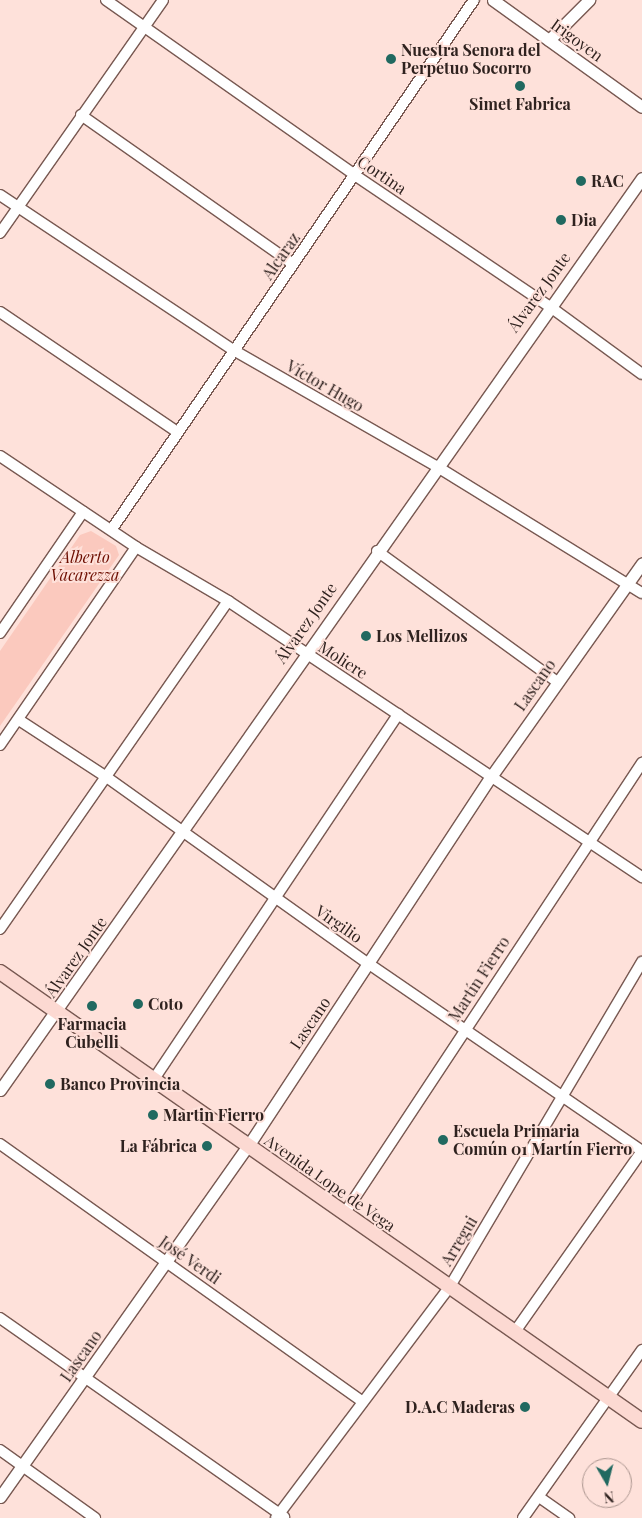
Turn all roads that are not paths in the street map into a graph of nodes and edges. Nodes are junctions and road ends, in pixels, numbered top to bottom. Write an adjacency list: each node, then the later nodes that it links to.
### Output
1 (106, 0): 6 (street, Cortina)
2 (163, 0): 6 (street)
3 (474, 0): 10 (street, Alcaraz)
4 (493, 0): 7 (street, Irigoyen)
5 (588, 0): 7 (street)
6 (144, 27): 9 (street); 10 (street, Cortina)
7 (548, 40): 8 (street, Irigoyen)
8 (642, 107)
9 (81, 115): 13 (street); 15 (street)
10 (356, 176): 15 (street, Alcaraz); 16 (street, Cortina)
11 (642, 178): 16 (street, Álvarez Jonte)
12 (0, 195): 13 (street, Víctor Hugo)
13 (18, 207): 14 (street); 18 (street, Víctor Hugo)
14 (0, 233)
15 (293, 264): 18 (street, Alcaraz)
16 (549, 306): 19 (street, Cortina); 22 (street, Álvarez Jonte)
17 (0, 312): 20 (street)
18 (235, 351): 20 (street, Alcaraz); 22 (street, Víctor Hugo)
19 (642, 374)
20 (177, 432): 24 (street, Alcaraz)
21 (0, 456): 23 (street, Moliere)
22 (436, 466): 26 (street, Álvarez Jonte); 28 (street, Víctor Hugo)
23 (83, 512): 24 (street, Moliere); 31 (street)
24 (112, 530): 25 (street, Moliere)
25 (136, 547): 30 (street, Moliere); 36 (street)
26 (377, 552): 33 (street, Álvarez Jonte); 34 (street)
27 (642, 563): 28 (street, Lascano)
28 (628, 583): 29 (street, Víctor Hugo); 34 (street, Lascano)
29 (642, 593)
30 (228, 601): 33 (street, Moliere); 39 (street)
31 (3, 621): 32 (street)
32 (0, 633)
33 (305, 653): 35 (street, Moliere); 41 (street, Álvarez Jonte)
34 (557, 682): 40 (street, Lascano)
35 (398, 714): 40 (street, Moliere); 44 (street)
36 (18, 720): 37 (street); 39 (street, Virgilio)
37 (0, 745)
38 (642, 763): 42 (street, Martín Fierro)
39 (105, 776): 41 (street, Virgilio); 45 (street)
40 (490, 778): 42 (street, Moliere); 47 (street, Lascano)
41 (183, 832): 44 (street, Virgilio); 49 (street, Álvarez Jonte)
42 (588, 841): 43 (street, Moliere); 50 (street, Martín Fierro)
43 (642, 877)
44 (275, 897): 47 (street, Virgilio); 52 (street)
45 (0, 929)
46 (642, 962): 54 (street, Arregui)
47 (369, 964): 50 (street, Virgilio); 56 (street, Lascano)
48 (0, 972): 49 (main road, Avenida Lope de Vega)
49 (57, 1012): 51 (street, Álvarez Jonte); 52 (main road, Avenida Lope de Vega)
50 (465, 1029): 54 (street, Virgilio); 58 (street, Martín Fierro)
51 (4, 1076): 53 (street, Álvarez Jonte)
52 (154, 1079): 56 (main road, Avenida Lope de Vega)
53 (0, 1090)
54 (563, 1095): 57 (street, Virgilio); 60 (street, Arregui)
55 (0, 1144): 59 (street, José Verdi)
56 (248, 1146): 58 (main road, Avenida Lope de Vega); 59 (street, Lascano)
57 (642, 1151): 62 (street)
58 (344, 1214): 60 (main road, Avenida Lope de Vega)
59 (167, 1262): 64 (street, Lascano); 66 (street, José Verdi)
60 (449, 1288): 62 (main road, Avenida Lope de Vega); 66 (street, Arregui)
61 (0, 1318): 64 (street)
62 (514, 1333): 65 (main road, Avenida Lope de Vega)
63 (642, 1350): 65 (street)
64 (84, 1378): 69 (street, Lascano); 72 (street)
65 (609, 1398): 67 (main road, Avenida Lope de Vega); 71 (street)
66 (363, 1402): 72 (street, Arregui)
67 (642, 1421)
68 (0, 1450): 69 (street)
69 (22, 1466): 70 (street, Lascano); 73 (street)
70 (0, 1497)
71 (539, 1497): 74 (street); 75 (street)
72 (280, 1517)
73 (95, 1518)
74 (523, 1518)
75 (570, 1518)

